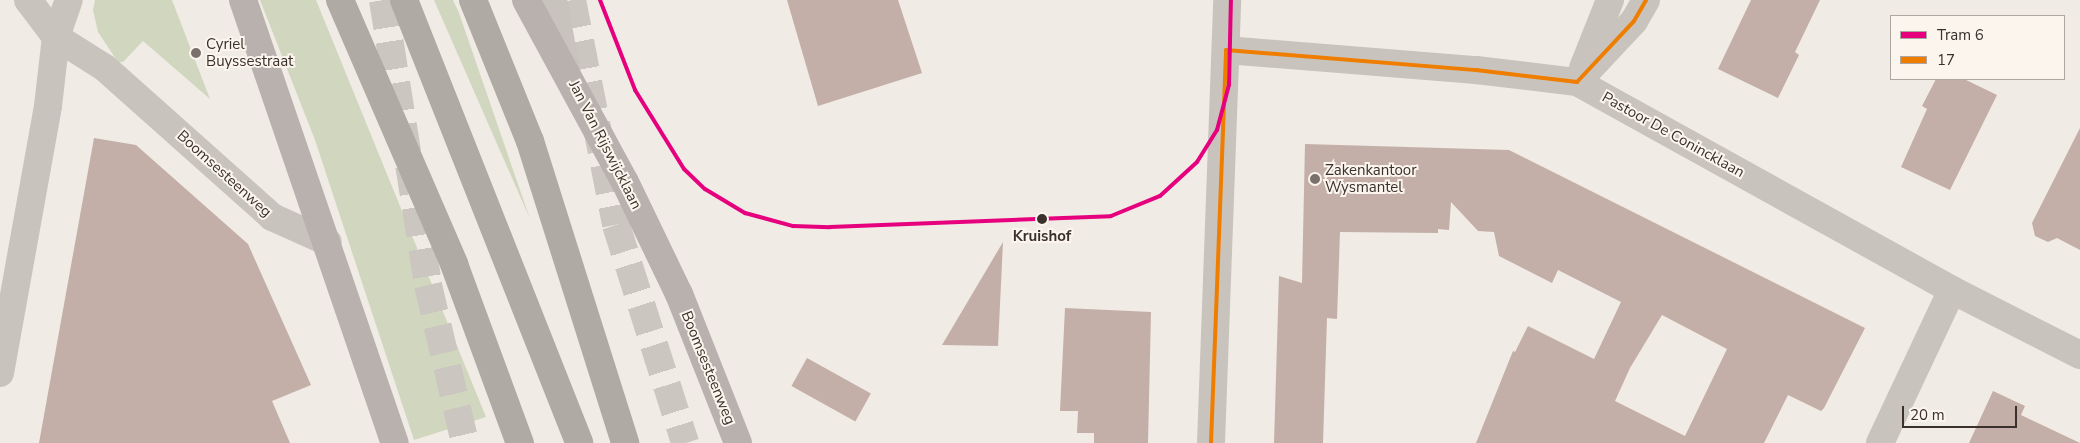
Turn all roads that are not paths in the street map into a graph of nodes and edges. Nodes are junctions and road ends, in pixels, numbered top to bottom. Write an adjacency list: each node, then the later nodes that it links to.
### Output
1 (28, 0): 12 (street, Boomsesteenweg)
2 (69, 0): 12 (street)
3 (243, 0): 16 (main road)
4 (340, 0): 22 (highway)
5 (404, 0): 23 (highway)
6 (474, 0): 24 (highway)
7 (526, 0): 14 (main road, Jan Van Rijswijcklaan)
8 (553, 0): 14 (street)
9 (1227, 0): 13 (street)
10 (1610, 0): 15 (street)
11 (1646, 0): 15 (street)
12 (56, 36): 16 (street, Boomsesteenweg); 20 (street)
13 (1226, 50): 15 (street, Pastoor De Conincklaan); 26 (street)
14 (566, 70): 18 (main road, Jan Van Rijswijcklaan)
15 (1577, 82): 17 (street, Pastoor De Conincklaan)
16 (328, 242): 21 (main road)
17 (1952, 290): 19 (street, Pastoor De Conincklaan); 27 (street)
18 (679, 294): 25 (main road, Boomsesteenweg)
19 (2080, 355)
20 (0, 372)
21 (395, 443)
22 (520, 443)
23 (579, 443)
24 (624, 443)
25 (738, 443)
26 (1211, 443)
27 (1880, 443)

